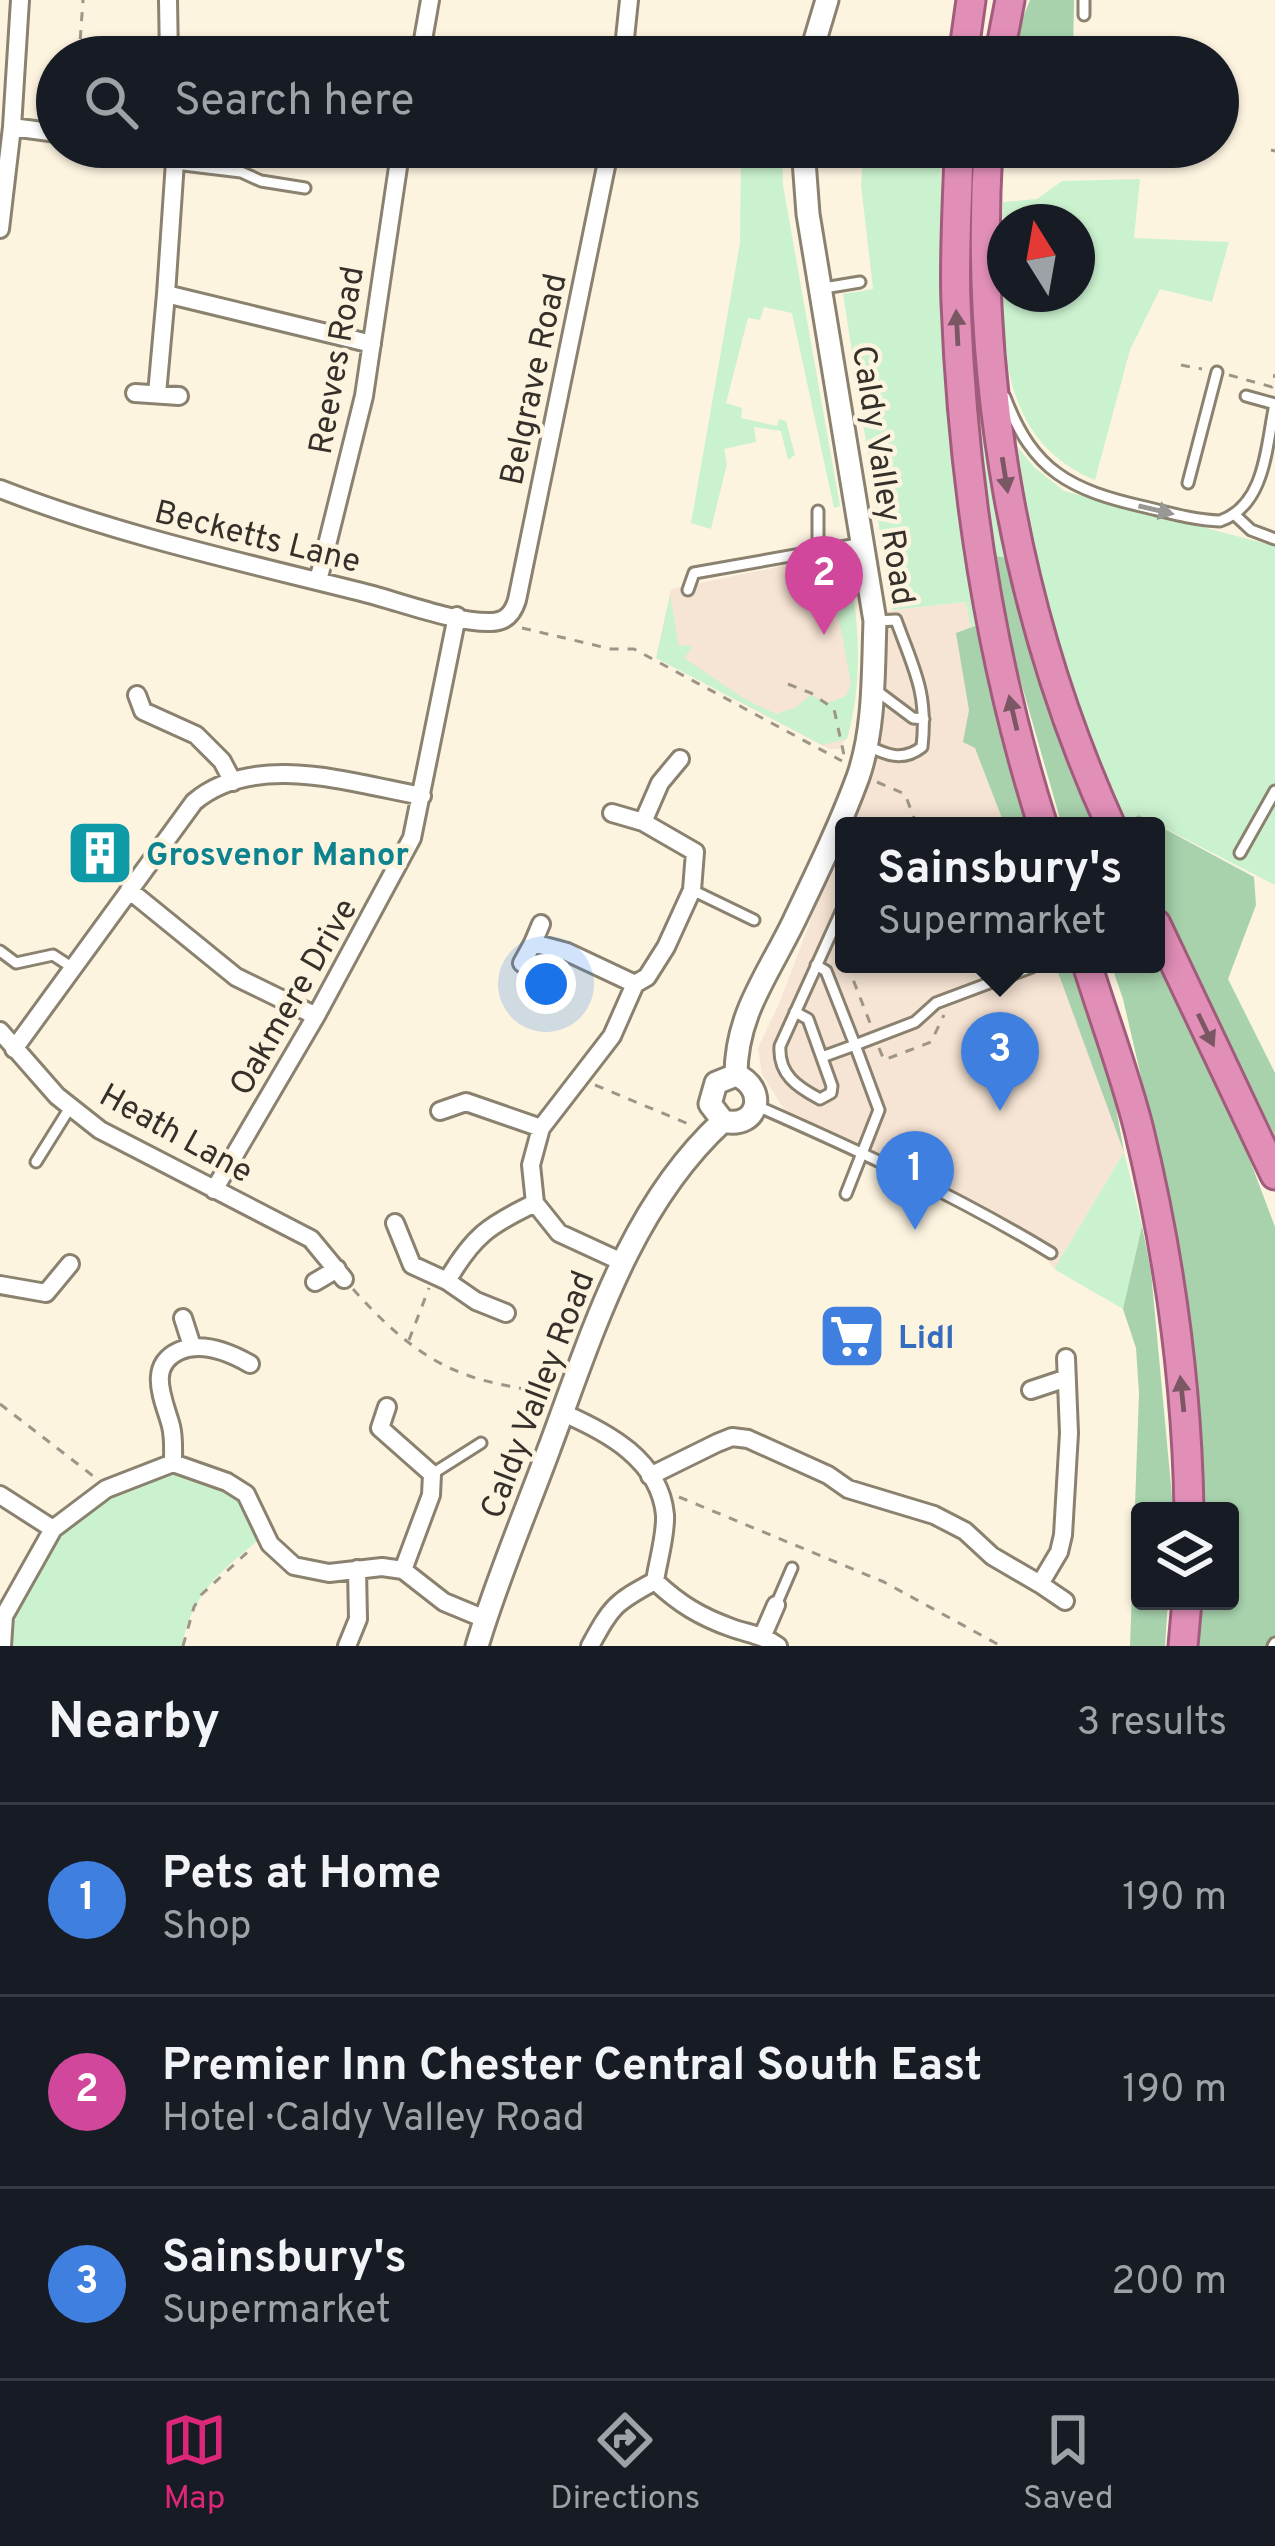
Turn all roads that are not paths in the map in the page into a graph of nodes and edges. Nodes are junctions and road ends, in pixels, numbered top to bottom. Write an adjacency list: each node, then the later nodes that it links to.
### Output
1 (20, 0): 16 (street)
2 (168, 0): 10 (street)
3 (430, 0): 11 (street)
4 (628, 0): 12 (street)
5 (827, 0): 13 (street)
6 (1084, 0): 9 (lane)
7 (1010, 3): 15 (highway)
8 (968, 5): 14 (highway)
9 (1084, 15)
10 (169, 36)
11 (424, 36)
12 (625, 36)
13 (816, 36)
14 (965, 36)
15 (1003, 36)
16 (8, 70): 17 (street)
17 (12, 127): 18 (street); 27 (street)
18 (36, 130)
19 (174, 168): 30 (street)
20 (225, 168): 26 (lane)
21 (398, 168): 31 (street, Reeves Road)
22 (606, 168): 48 (street, Belgrave Road)
23 (804, 168): 29 (street, Caldy Valley Road)
24 (959, 168): 60 (highway, one-way to 24)
25 (987, 168): 32 (highway)
26 (305, 188)
27 (0, 229)
28 (860, 282): 29 (lane)
29 (821, 288): 43 (street, Caldy Valley Road)
30 (166, 294): 31 (street); 35 (street)
31 (372, 344): 45 (street, Reeves Road)
32 (991, 359): 41 (lane, one-way to 41); 61 (highway, one-way to 61)
33 (1217, 372): 38 (lane)
34 (135, 392): 35 (street)
35 (157, 394): 36 (street)
36 (179, 396)
37 (1246, 396): 41 (lane)
38 (1189, 483)
39 (0, 489): 45 (street, Becketts Lane)
40 (818, 511): 44 (lane)
41 (1235, 515): 42 (lane)
42 (1275, 539)
43 (863, 542): 44 (lane); 49 (street, Caldy Valley Road)
44 (818, 548): 46 (lane)
45 (318, 581): 47 (street, Becketts Lane)
46 (688, 590)
47 (457, 616): 48 (street, Becketts Lane); 57 (street, Oakmere Drive)
48 (504, 619)
49 (875, 621): 50 (street, Caldy Valley Road); 52 (lane)
50 (873, 688): 52 (lane); 53 (street, Caldy Valley Road)
51 (140, 711): 55 (street)
52 (924, 718): 53 (lane)
53 (866, 745): 59 (street, Caldy Valley Road)
54 (680, 759): 62 (street)
55 (233, 782): 57 (street); 65 (street)
56 (1275, 791): 64 (lane)
57 (422, 796): 80 (street, Oakmere Drive)
58 (612, 813): 62 (street)
59 (842, 817)
60 (1041, 817)
61 (1107, 817)
62 (643, 822): 66 (street)
63 (835, 841): 85 (street, Caldy Valley Road)
64 (1240, 853)
65 (129, 890): 75 (street); 80 (street)
66 (692, 890): 67 (lane); 78 (street)
67 (754, 920)
68 (541, 924): 70 (street)
69 (835, 924): 74 (lane)
70 (533, 943): 73 (street); 78 (street)
71 (1165, 943): 93 (highway, one-way to 93)
72 (0, 951): 75 (lane)
73 (522, 963)
74 (816, 965): 79 (lane); 82 (lane)
75 (73, 968): 83 (street)
76 (1016, 973): 82 (lane)
77 (1090, 973): 118 (highway, one-way to 77)
78 (635, 984): 90 (street)
79 (795, 1012): 84 (lane); 84 (lane)
80 (316, 1016): 94 (street, Oakmere Drive)
81 (0, 1031): 83 (street, Heath Lane)
82 (855, 1045): 84 (lane); 91 (lane)
83 (14, 1049): 86 (street, Heath Lane)
84 (822, 1058)
85 (736, 1076): 87 (street); 89 (street, Caldy Valley Road)
86 (70, 1106): 92 (lane); 94 (street, Heath Lane)
87 (757, 1106): 89 (street, Caldy Valley Road); 91 (lane)
88 (440, 1111): 90 (street)
89 (716, 1127): 99 (street, Caldy Valley Road)
90 (541, 1128): 96 (street)
91 (863, 1153): 95 (lane); 98 (lane)
92 (36, 1162)
93 (1275, 1175)
94 (214, 1190): 101 (street, Heath Lane)
95 (846, 1194)
96 (535, 1203): 99 (street); 102 (street)
97 (395, 1223): 102 (street)
98 (1051, 1253)
99 (622, 1262): 112 (street, Caldy Valley Road)
100 (70, 1264): 103 (street)
101 (315, 1282)
102 (447, 1282): 104 (street)
103 (0, 1285)
104 (506, 1313)
105 (183, 1318): 106 (street)
106 (192, 1346): 108 (street); 114 (street)
107 (1066, 1358): 109 (street)
108 (250, 1364)
109 (1064, 1379): 110 (street); 124 (street)
110 (1031, 1390)
111 (387, 1407): 115 (street)
112 (565, 1407): 116 (street); 129 (street, Caldy Valley Road)
113 (481, 1443): 115 (lane)
114 (173, 1463): 119 (street); 121 (street)
115 (432, 1474): 122 (street)
116 (650, 1476): 123 (street); 124 (street)
117 (0, 1495): 119 (street)
118 (1189, 1502)
119 (53, 1529): 128 (street)
120 (792, 1568): 126 (lane)
121 (357, 1569): 122 (street); 132 (street)
122 (403, 1570): 129 (street)
123 (655, 1581): 130 (street); 134 (street)
124 (1040, 1584): 125 (street)
125 (1065, 1601)
126 (776, 1605): 130 (street)
127 (1186, 1610): 135 (highway)
128 (2, 1616): 131 (street)
129 (485, 1619): 133 (street, Caldy Valley Road)
130 (770, 1641)
131 (2, 1646)
132 (347, 1646)
133 (477, 1646)
134 (590, 1646)
135 (1183, 1646)

